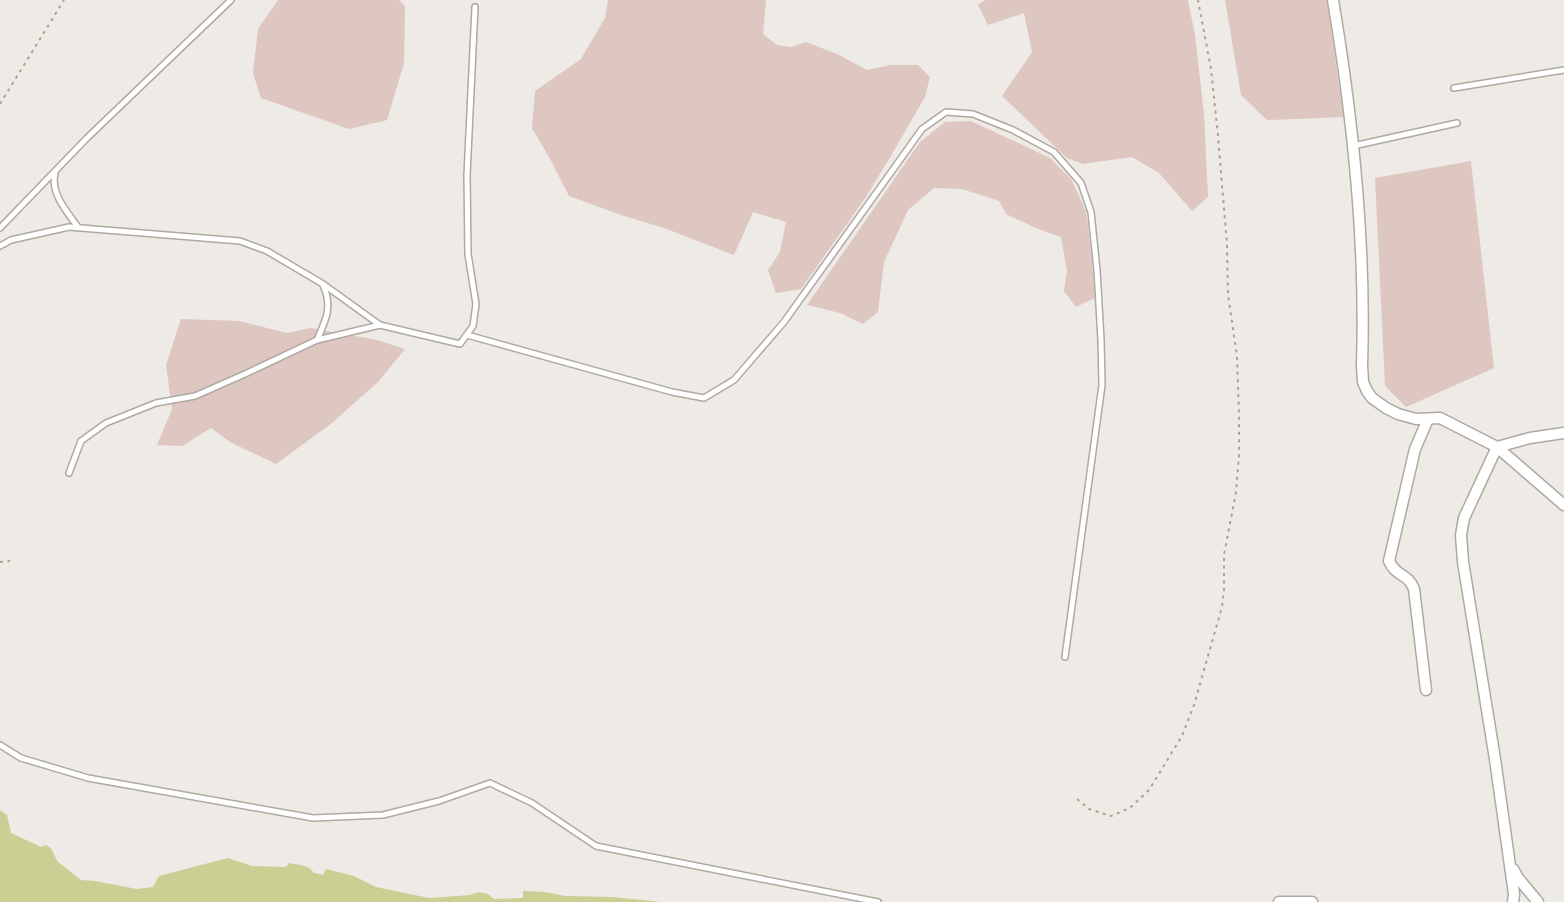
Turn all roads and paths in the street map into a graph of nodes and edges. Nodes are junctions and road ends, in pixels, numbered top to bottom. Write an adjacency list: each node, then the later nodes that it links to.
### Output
1 (64, 0): 8 (path)
2 (231, 0): 11 (lane)
3 (1198, 0): 29 (path)
4 (1333, 0): 10 (street)
5 (475, 7): 17 (lane)
6 (1564, 70): 7 (lane)
7 (1454, 88)
8 (0, 104)
9 (1457, 123): 10 (lane)
10 (1352, 146): 19 (street)
11 (56, 170): 12 (lane); 13 (lane)
12 (78, 227): 14 (lane); 15 (lane)
13 (0, 228)
14 (0, 246)
15 (323, 284): 16 (lane); 18 (lane)
16 (380, 325): 17 (lane); 18 (lane)
17 (467, 335): 26 (lane)
18 (317, 340): 22 (lane)
19 (1428, 419): 21 (street); 27 (street)
20 (1564, 433): 21 (street)
21 (1497, 447): 23 (street); 30 (street)
22 (69, 473)
23 (1564, 505)
24 (10, 561): 25 (path)
25 (0, 562)
26 (1065, 657)
27 (1426, 690)
28 (0, 744): 31 (lane)
29 (1077, 799)
30 (1509, 861): 34 (street); 35 (street)
31 (878, 902)
32 (1279, 902): 33 (street)
33 (1312, 902)
34 (1513, 902)
35 (1538, 902)

